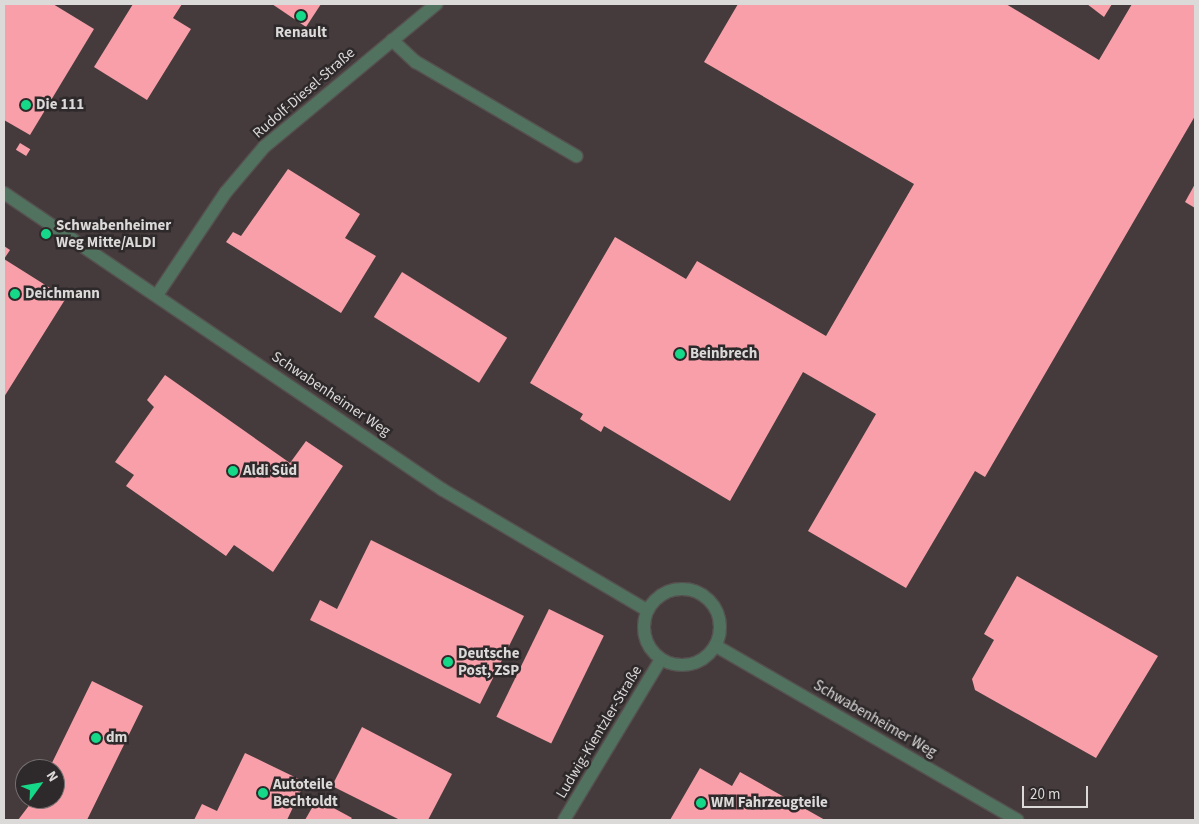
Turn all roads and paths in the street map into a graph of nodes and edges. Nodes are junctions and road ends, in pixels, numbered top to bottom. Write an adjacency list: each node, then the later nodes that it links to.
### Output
1 (436, 4): 2 (street, Rudolf-Diesel-Straße)
2 (392, 40): 3 (street); 5 (street, Rudolf-Diesel-Straße)
3 (576, 156)
4 (4, 193): 5 (street, Schwabenheimer Weg)
5 (157, 295): 6 (street, Schwabenheimer Weg)
6 (648, 610): 7 (street); 8 (street)
7 (716, 646): 8 (street); 10 (street, Schwabenheimer Weg)
8 (661, 660): 9 (street, Ludwig-Kientzler-Straße)
9 (564, 820)
10 (1017, 820)

